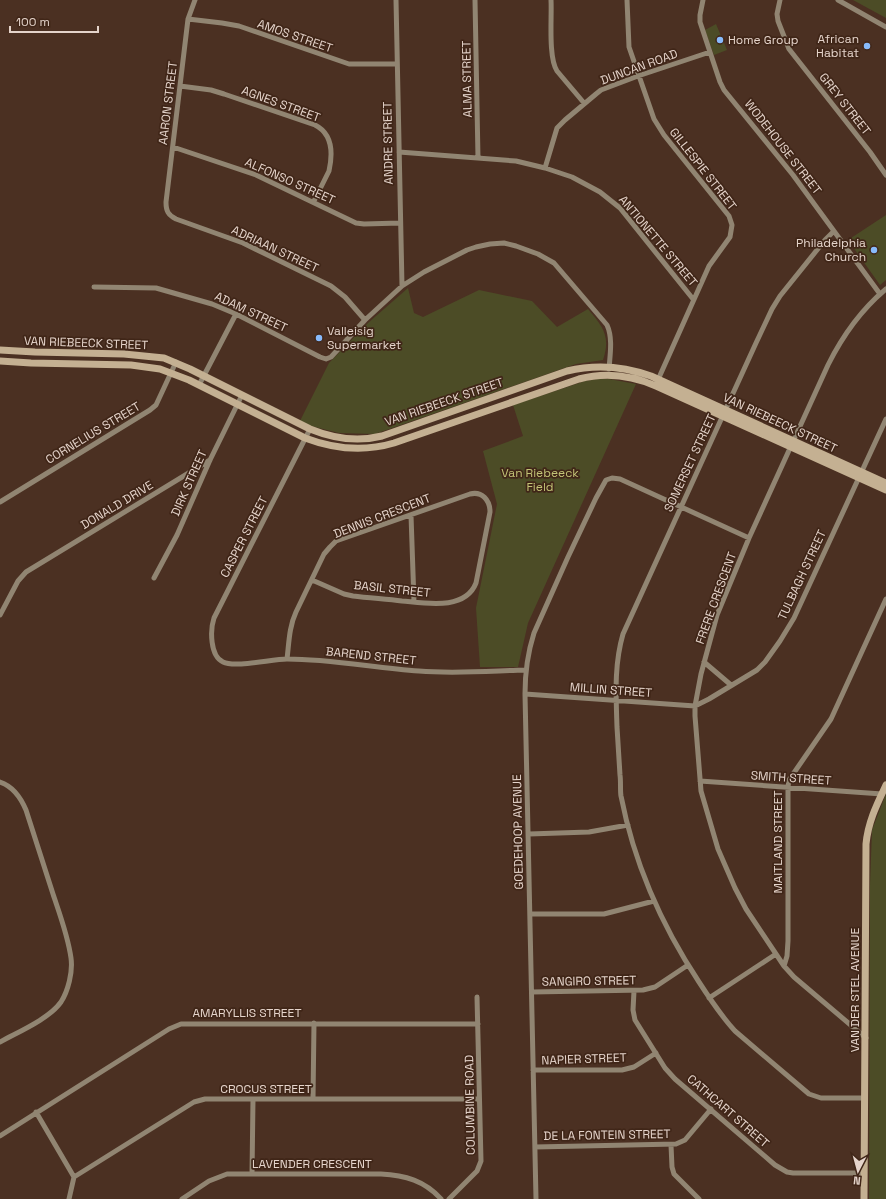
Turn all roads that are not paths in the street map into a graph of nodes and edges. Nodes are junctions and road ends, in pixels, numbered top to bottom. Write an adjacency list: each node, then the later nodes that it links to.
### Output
1 (194, 0): 9 (street, AARON STREET)
2 (396, 0): 12 (street, ANDRE STREET)
3 (476, 0): 18 (street, ALMA STREET)
4 (551, 0): 15 (street)
5 (627, 0): 13 (street, GILLESPIE STREET)
6 (703, 0): 11 (street, WODEHOUSE STREET)
7 (780, 0): 20 (street, GREY STREET)
8 (838, 0): 10 (street)
9 (188, 19): 12 (street, AMOS STREET); 14 (street, AARON STREET)
10 (886, 27)
11 (710, 52): 13 (street, DUNCAN ROAD); 24 (street, WODEHOUSE STREET)
12 (397, 64): 17 (street, ANDRE STREET)
13 (638, 76): 15 (street, DUNCAN ROAD); 29 (street, GILLESPIE STREET)
14 (180, 86): 16 (street, AARON STREET); 21 (street, AGNES STREET)
15 (584, 103): 19 (street, DUNCAN ROAD)
16 (173, 147): 21 (street, ALFONSO STREET); 22 (street, AARON STREET)
17 (399, 152): 18 (street, ANTIONETTE STREET); 23 (street, ANDRE STREET)
18 (478, 158): 19 (street, ANTIONETTE STREET)
19 (544, 168): 29 (street, ANTIONETTE STREET)
20 (886, 175)
21 (314, 202): 23 (street, ALFONSO STREET)
22 (167, 210): 31 (street, ADRIAAN STREET)
23 (400, 223): 25 (street, ANDRE STREET)
24 (834, 231): 28 (street, WODEHOUSE STREET); 43 (street, SOMERSET STREET)
25 (402, 286): 31 (street); 35 (street)
26 (94, 288): 30 (street, ADAM STREET)
27 (886, 289): 28 (street, FRERE CRESCENT)
28 (880, 294): 47 (street, FRERE CRESCENT)
29 (693, 300): 39 (street, GILLESPIE STREET)
30 (236, 314): 31 (street, ADAM STREET); 38 (street)
31 (365, 320)
32 (0, 350): 34 (street, VAN RIEBEECK STREET)
33 (0, 361): 36 (street, VAN RIEBEECK STREET)
34 (176, 362): 36 (street, CORNELIUS STREET); 38 (street, VAN RIEBEECK STREET)
35 (610, 366): 37 (street); 39 (street, VAN RIEBEECK STREET); 45 (street, VAN RIEBEECK STREET)
36 (171, 373): 40 (street, VAN RIEBEECK STREET); 52 (street, CORNELIUS STREET)
37 (609, 375): 39 (street, VAN RIEBEECK STREET); 46 (street, VAN RIEBEECK STREET)
38 (204, 376): 40 (street); 41 (street, VAN RIEBEECK STREET)
39 (657, 382): 43 (street, VAN RIEBEECK STREET)
40 (200, 385): 42 (street, VAN RIEBEECK STREET)
41 (242, 395): 42 (street, DIRK STREET); 45 (street, VAN RIEBEECK STREET)
42 (238, 405): 46 (street, VAN RIEBEECK STREET); 48 (street, DIRK STREET)
43 (724, 413): 47 (street, VAN RIEBEECK STREET); 53 (street, SOMERSET STREET)
44 (886, 419): 49 (street, TULBAGH STREET)
45 (310, 429): 46 (street, CASPER STREET)
46 (305, 438): 62 (street, CASPER STREET)
47 (792, 444): 49 (street, VAN RIEBEECK STREET); 55 (street, FRERE CRESCENT)
48 (210, 460): 56 (street, DIRK STREET); 61 (street, DONALD DRIVE)
49 (860, 475): 50 (street, VAN RIEBEECK STREET); 51 (street, VAN RIEBEECK STREET); 66 (street, TULBAGH STREET)
50 (886, 483)
51 (886, 490)
52 (0, 502)
53 (681, 508): 55 (street); 65 (street, GOEDEHOOP AVENUE); 68 (street, SOMERSET STREET)
54 (411, 515): 57 (street, DENNIS CRESCENT); 58 (street, DENNIS CRESCENT); 60 (street)
55 (749, 538): 64 (street, FRERE CRESCENT)
56 (154, 578)
57 (312, 580): 60 (street, BASIL STREET); 63 (street, DENNIS CRESCENT)
58 (470, 593): 60 (street, BASIL STREET)
59 (886, 599): 73 (street, MAITLAND STREET)
60 (414, 602)
61 (0, 615)
62 (217, 656): 63 (street, BAREND STREET)
63 (287, 659): 65 (street, BAREND STREET)
64 (704, 662): 66 (street); 69 (street, FRERE CRESCENT)
65 (525, 670): 67 (street, GOEDEHOOP AVENUE)
66 (732, 685): 69 (street, TULBAGH STREET)
67 (525, 694): 68 (street, MILLIN STREET); 76 (street, GOEDEHOOP AVENUE)
68 (616, 700): 69 (street, MILLIN STREET); 75 (street, SOMERSET STREET)
69 (695, 706): 70 (street, FRERE CRESCENT)
70 (700, 781): 73 (street, SMITH STREET); 79 (street, FRERE CRESCENT)
71 (0, 782): 89 (street)
72 (886, 785): 74 (street, VAN DER STEL AVENUE)
73 (788, 787): 74 (street, SMITH STREET); 81 (street, MAITLAND STREET)
74 (882, 794): 88 (street, VAN DER STEL AVENUE)
75 (628, 824): 76 (street); 77 (street, SOMERSET STREET)
76 (529, 834): 78 (street, GOEDEHOOP AVENUE)
77 (654, 901): 78 (street); 80 (street, SOMERSET STREET)
78 (530, 914): 83 (street, GOEDEHOOP AVENUE)
79 (776, 954): 81 (street, FRERE CRESCENT); 85 (street)
80 (688, 965): 82 (street, SANGIRO STREET); 85 (street, SOMERSET STREET)
81 (784, 966): 88 (street, FRERE CRESCENT)
82 (634, 991): 83 (street, SANGIRO STREET); 90 (street, CATHCART STREET)
83 (532, 992): 91 (street, GOEDEHOOP AVENUE)
84 (477, 997): 87 (street, COLUMBINE ROAD)
85 (709, 998): 92 (street, SOMERSET STREET)
86 (314, 1023): 87 (street, AMARYLLIS STREET); 94 (street); 97 (street, AMARYLLIS STREET)
87 (478, 1024): 95 (street, COLUMBINE ROAD)
88 (866, 1038): 92 (street, VAN DER STEL AVENUE)
89 (0, 1042)
90 (656, 1053): 91 (street, NAPIER STREET); 96 (street, CATHCART STREET)
91 (533, 1070): 100 (street, GOEDEHOOP AVENUE)
92 (865, 1098): 101 (street, VAN DER STEL AVENUE)
93 (253, 1099): 94 (street, CROCUS STREET); 102 (street); 103 (street, CROCUS STREET)
94 (313, 1099): 95 (street, CROCUS STREET)
95 (480, 1099): 108 (street, COLUMBINE ROAD)
96 (712, 1109): 99 (street, DE LA FONTEIN STREET); 101 (street, CATHCART STREET)
97 (36, 1112): 98 (street, AMARYLLIS STREET); 103 (street)
98 (0, 1136)
99 (671, 1145): 100 (street, DE LA FONTEIN STREET); 104 (street)
100 (535, 1147): 109 (street, GOEDEHOOP AVENUE)
101 (864, 1173): 111 (street, VAN DER STEL AVENUE)
102 (252, 1174): 106 (street, LAVENDER CRESCENT); 107 (street, LAVENDER CRESCENT)
103 (74, 1177): 105 (street)
104 (692, 1197): 110 (street)
105 (69, 1199)
106 (182, 1199)
107 (441, 1199)
108 (449, 1199)
109 (536, 1199)
110 (699, 1199)
111 (864, 1199)

